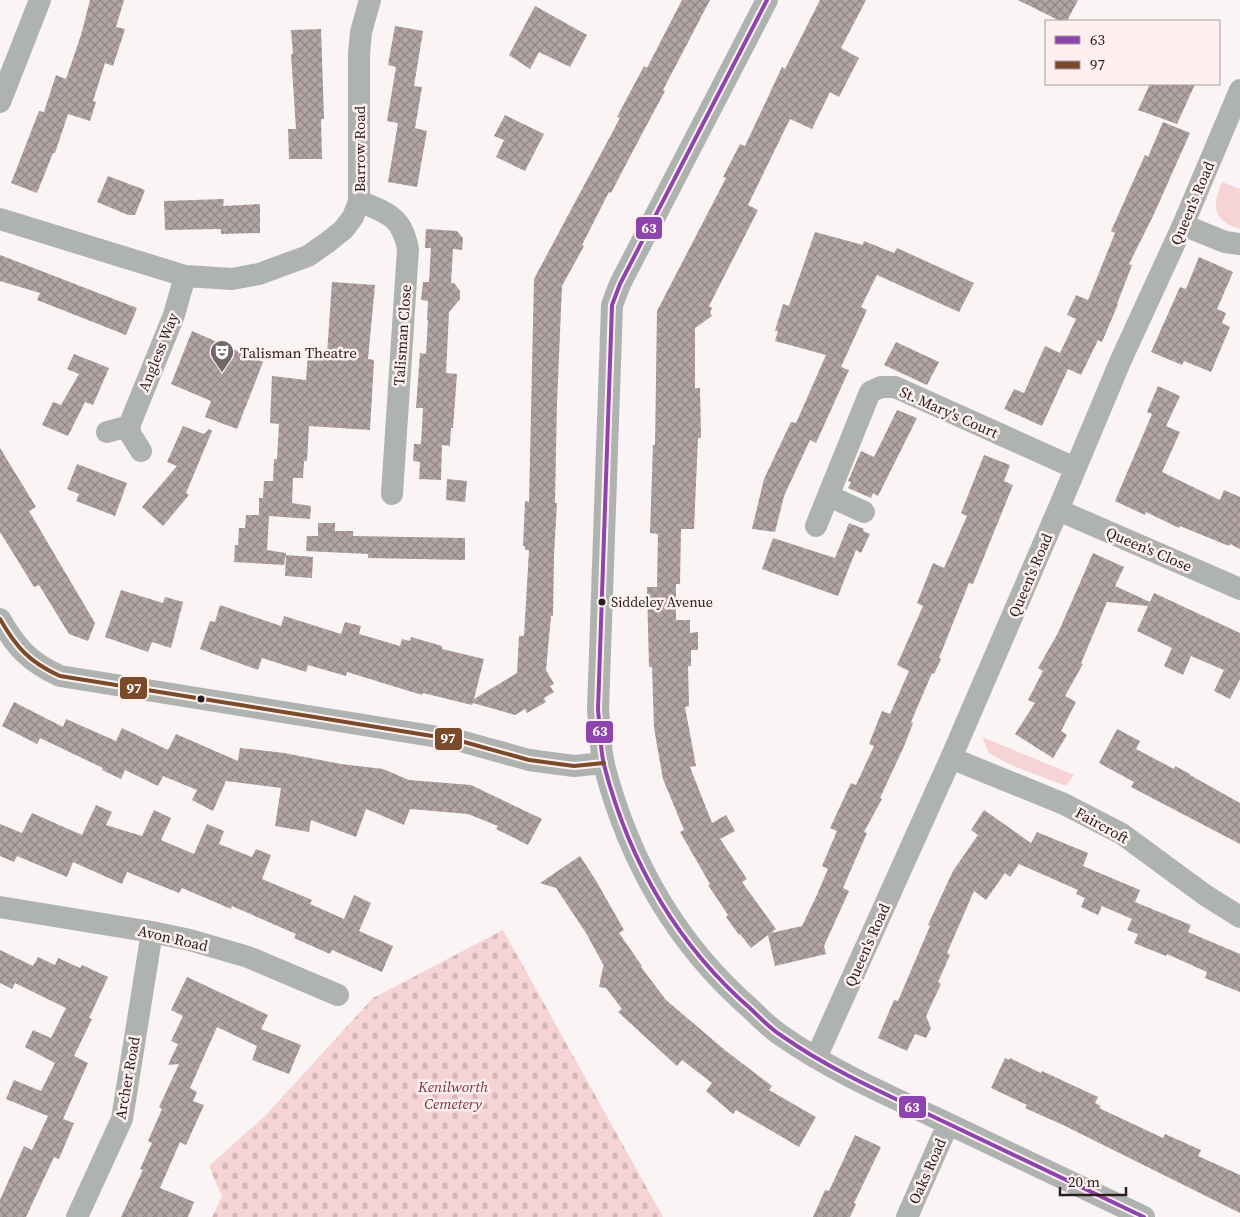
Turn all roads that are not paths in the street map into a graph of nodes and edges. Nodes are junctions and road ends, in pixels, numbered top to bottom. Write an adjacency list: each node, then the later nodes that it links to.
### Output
1 (40, 0): 5 (street)
2 (370, 0): 6 (street, Barrow Road)
3 (767, 0): 23 (street)
4 (1240, 90): 8 (street, Queen's Road)
5 (0, 102)
6 (359, 201): 10 (street, Barrow Road); 15 (street, Talisman Close)
7 (0, 219): 10 (street, Barrow Road)
8 (1183, 225): 9 (street); 14 (street, Queen's Road)
9 (1240, 244)
10 (186, 276): 11 (street, Angless Way)
11 (129, 426): 12 (street); 13 (street)
12 (107, 432)
13 (142, 451)
14 (1075, 468): 16 (street, St. Mary's Court); 17 (street, Queen's Road)
15 (392, 494)
16 (829, 496): 18 (street); 19 (street, St. Mary's Court)
17 (1058, 510): 20 (street, Queen's Close); 22 (street, Queen's Road)
18 (864, 512)
19 (816, 526)
20 (1240, 589)
21 (2, 627): 23 (street)
22 (951, 758): 25 (street, Faircroft); 28 (street, Queen's Road)
23 (604, 763): 28 (street)
24 (0, 907): 26 (street, Avon Road)
25 (1240, 917)
26 (152, 932): 27 (street, Avon Road); 30 (street, Archer Road)
27 (338, 995)
28 (816, 1058): 29 (street)
29 (948, 1124): 31 (street, Oaks Road); 32 (street)
30 (77, 1217)
31 (906, 1217)
32 (1144, 1217)

